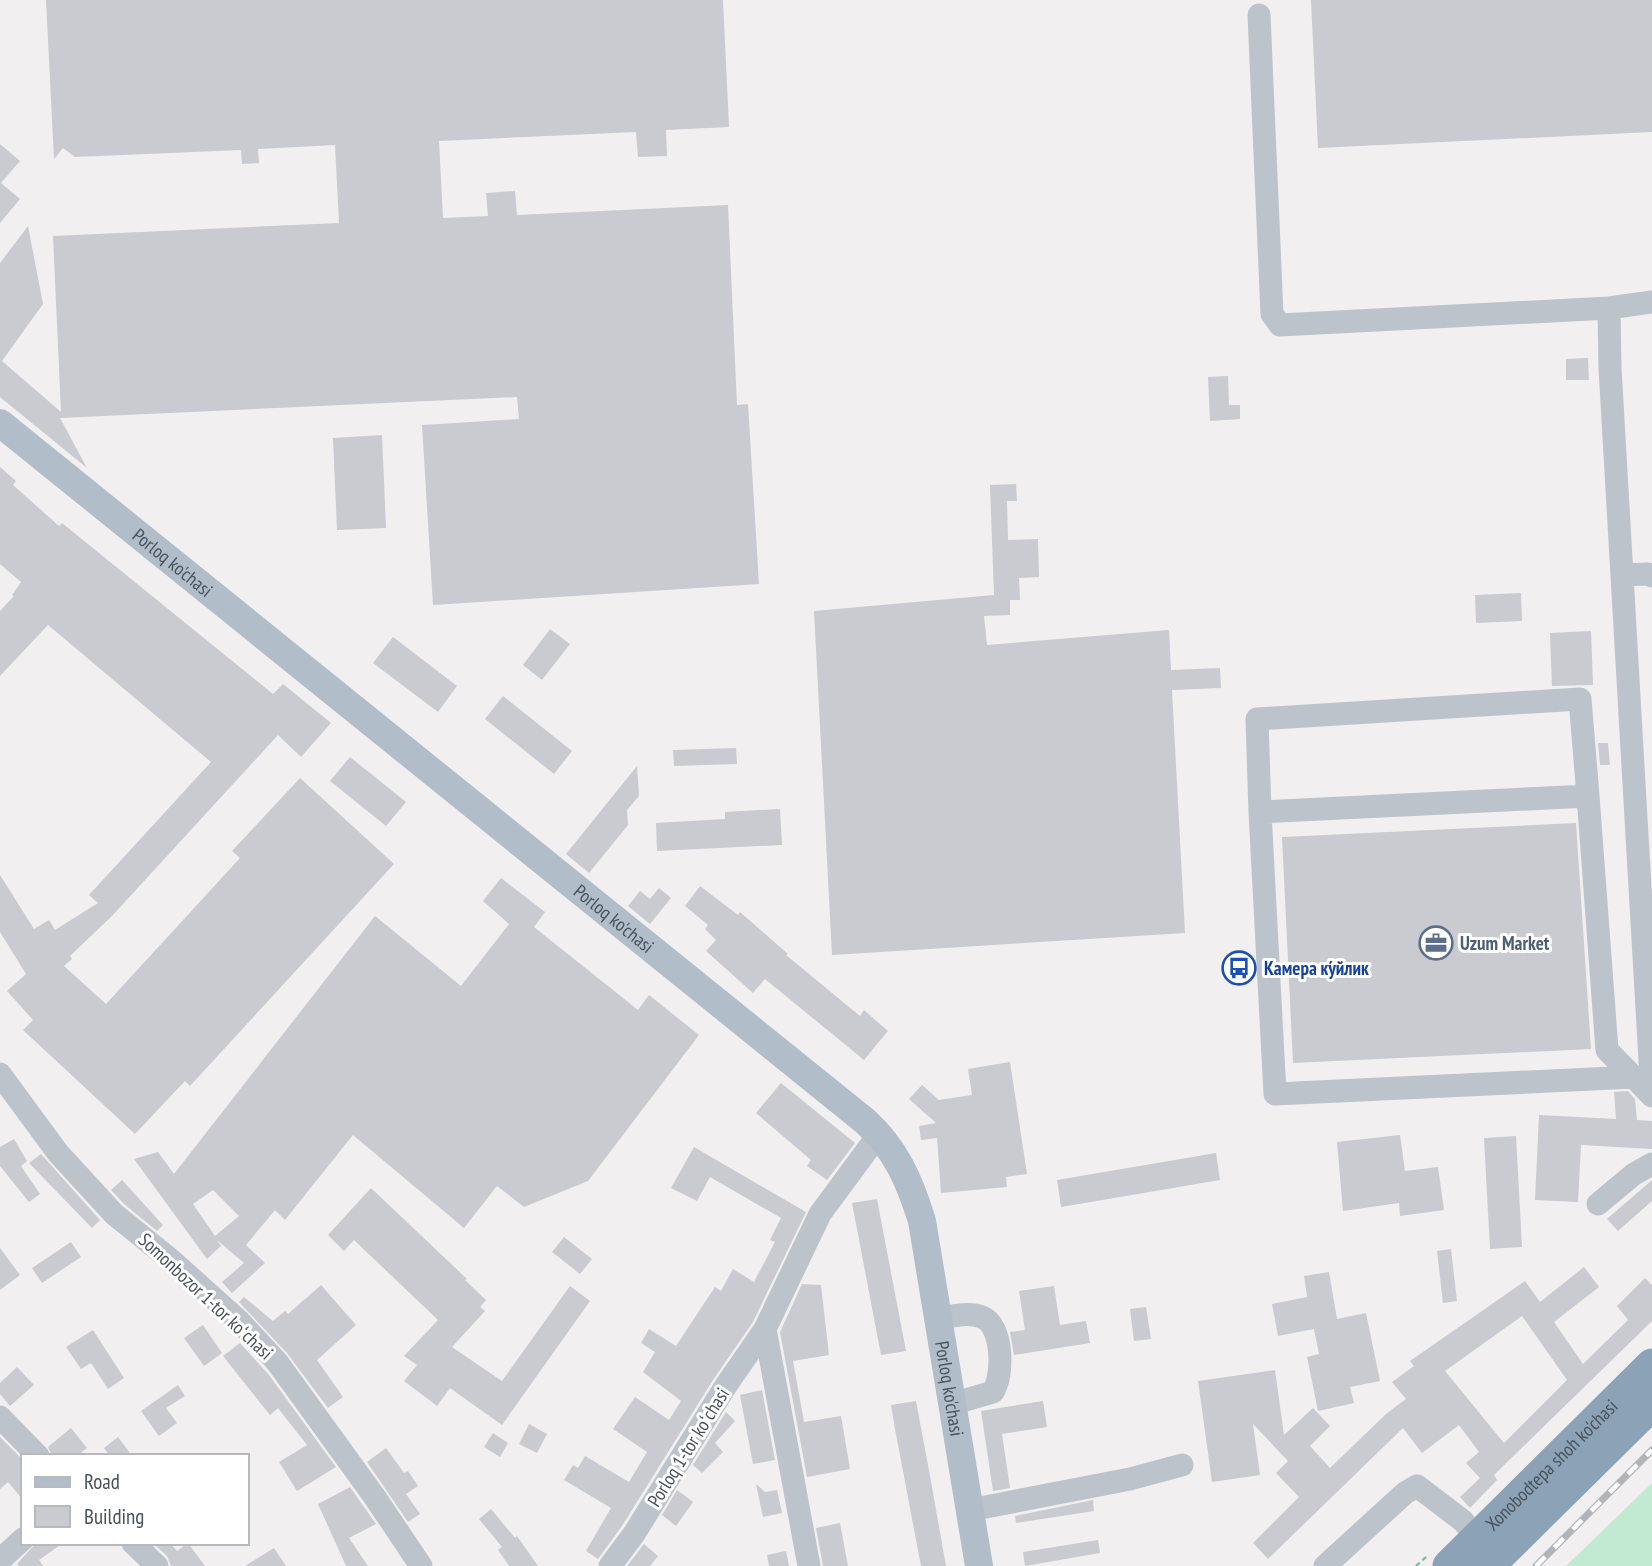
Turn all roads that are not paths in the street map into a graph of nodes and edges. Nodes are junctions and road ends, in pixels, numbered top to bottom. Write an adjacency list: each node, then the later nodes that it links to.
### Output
1 (1259, 15): 3 (street)
2 (1652, 302): 3 (street)
3 (1609, 308): 5 (street)
4 (0, 423): 12 (main road, Porloq ko'chasi)
5 (1622, 575): 6 (street); 11 (street)
6 (1652, 576)
7 (1588, 796): 8 (street); 8 (street); 10 (street)
8 (1260, 812): 10 (street)
9 (0, 1074): 29 (street, Somonbozor 1-tor koʻchasi)
10 (1634, 1077): 11 (street)
11 (1652, 1096)
12 (879, 1134): 15 (main road, Porloq ko'chasi); 16 (street, Porloq 1-tor koʻchasi)
13 (1652, 1164): 14 (street)
14 (1598, 1204)
15 (938, 1318): 18 (main road, Porloq ko'chasi); 18 (street)
16 (765, 1329): 30 (street, Porloq 1-tor koʻchasi); 31 (street)
17 (1652, 1365): 26 (highway, Xonobodtepa shoh ko'chasi)
18 (952, 1404): 23 (main road, Porloq ko'chasi)
19 (1652, 1404): 26 (highway, Xonobodtepa shoh ko'chasi)
20 (0, 1417): 21 (street)
21 (36, 1454)
22 (1182, 1465): 23 (street)
23 (970, 1510): 32 (main road, Porloq ko'chasi)
24 (21, 1541): 27 (street)
25 (135, 1545): 28 (street)
26 (1483, 1552): 33 (street); 34 (highway, Xonobodtepa shoh ko'chasi)
27 (0, 1560)
28 (157, 1566)
29 (421, 1566)
30 (610, 1566)
31 (809, 1566)
32 (979, 1566)
33 (1325, 1566)
34 (1449, 1566)

